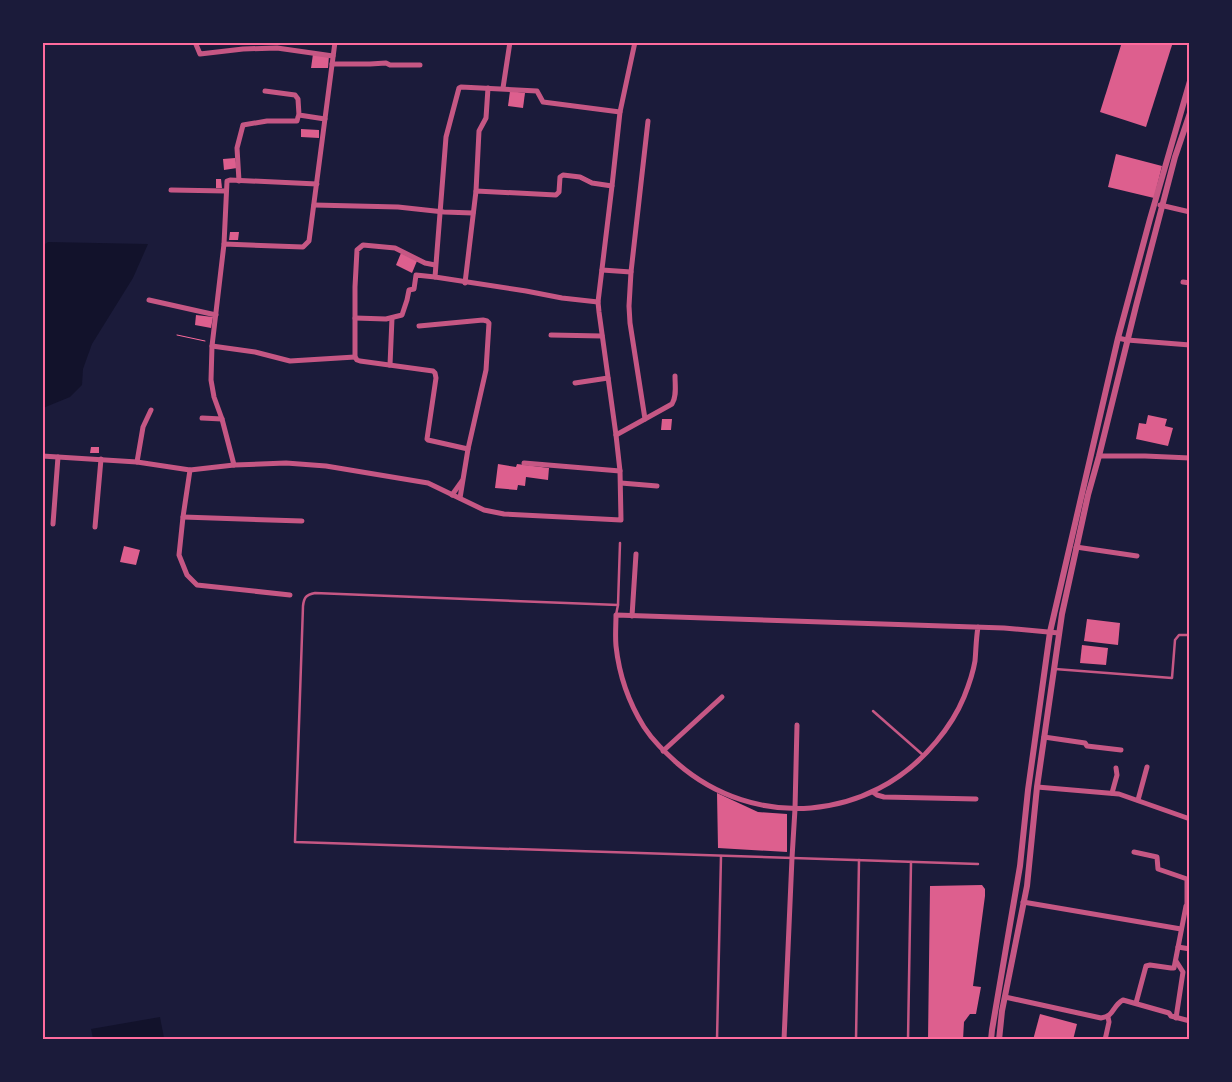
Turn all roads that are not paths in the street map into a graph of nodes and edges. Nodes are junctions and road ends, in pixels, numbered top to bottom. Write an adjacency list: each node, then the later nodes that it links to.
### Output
1 (195, 42): 5 (street)
2 (335, 42): 5 (street)
3 (510, 42): 10 (street)
4 (635, 42): 12 (street)
5 (333, 56): 6 (street)
6 (332, 64): 7 (street); 15 (street)
7 (420, 65)
8 (1190, 81): 23 (street)
9 (488, 88): 10 (street); 22 (street); 26 (street)
10 (503, 88): 12 (street)
11 (265, 91): 14 (street)
12 (620, 112): 19 (street)
13 (1189, 114): 25 (street)
14 (299, 115): 15 (street); 17 (street)
15 (325, 119): 18 (street)
16 (648, 121): 32 (street)
17 (239, 181): 18 (street); 21 (street)
18 (317, 184): 24 (street)
19 (612, 186): 22 (street); 31 (street)
20 (171, 190): 21 (street)
21 (226, 191): 29 (street)
22 (476, 191): 28 (street)
23 (1155, 203): 25 (street); 43 (street)
24 (314, 205): 26 (street); 29 (street)
25 (1163, 205): 27 (street); 44 (street)
26 (440, 212): 28 (street); 30 (street)
27 (1190, 212)
28 (473, 213): 34 (street)
29 (224, 244): 37 (street)
30 (435, 266): 33 (street); 38 (street)
31 (602, 270): 32 (street); 36 (street)
32 (631, 272): 56 (street)
33 (434, 276): 34 (street); 39 (street)
34 (465, 282): 36 (street)
35 (149, 300): 37 (street)
36 (598, 302): 42 (street)
37 (216, 315): 45 (street)
38 (355, 318): 39 (street); 47 (street)
39 (392, 318): 48 (street)
40 (419, 326): 59 (street)
41 (551, 335): 42 (street)
42 (602, 336): 50 (street)
43 (1118, 338): 44 (street); 54 (street)
44 (1127, 340): 46 (street); 57 (street)
45 (213, 344): 47 (street); 55 (street)
46 (1190, 345)
47 (355, 357): 48 (street)
48 (390, 365): 59 (street)
49 (675, 376): 56 (street)
50 (608, 378): 51 (street); 58 (street)
51 (575, 383)
52 (151, 410): 65 (street)
53 (202, 418): 55 (street)
54 (1099, 418): 57 (street); 88 (street)
55 (222, 419): 67 (street)
56 (645, 419): 58 (street)
57 (1107, 420): 61 (street)
58 (616, 435): 69 (street)
59 (468, 449): 70 (street)
60 (42, 456): 62 (street)
61 (1099, 456): 63 (street); 80 (street)
62 (58, 457): 64 (street); 77 (street)
63 (1190, 458)
64 (101, 459): 65 (street); 78 (street)
65 (137, 462): 68 (street)
66 (524, 463): 69 (street)
67 (234, 465): 68 (street); 73 (street)
68 (190, 470): 75 (street)
69 (620, 471): 71 (street)
70 (463, 478): 73 (street); 74 (street)
71 (621, 483): 72 (street); 74 (street)
72 (657, 486)
73 (452, 495): 74 (street)
74 (460, 498)
75 (183, 517): 76 (street); 83 (street)
76 (302, 520)
77 (53, 524)
78 (95, 527)
79 (620, 543): 84 (lane)
80 (1076, 547): 82 (street); 89 (street)
81 (636, 554): 86 (street)
82 (1137, 556)
83 (290, 595)
84 (618, 605): 85 (lane); 109 (lane)
85 (616, 615): 86 (street); 97 (street)
86 (632, 616): 87 (street)
87 (978, 627): 88 (street); 98 (street)
88 (1050, 632): 89 (street); 131 (street)
89 (1059, 632): 91 (street)
90 (1190, 635): 91 (lane)
91 (1054, 669): 95 (street)
92 (722, 697): 97 (street)
93 (873, 711): 98 (lane)
94 (797, 725): 106 (street)
95 (1044, 737): 96 (street); 101 (street)
96 (1121, 750)
97 (663, 751): 106 (street)
98 (924, 756): 102 (street)
99 (1147, 767): 105 (street)
100 (1116, 768): 103 (street)
101 (1037, 787): 103 (street); 114 (street)
102 (873, 792): 104 (street); 106 (street)
103 (1112, 793): 105 (street)
104 (976, 799)
105 (1138, 800): 107 (street)
106 (795, 809): 110 (street)
107 (1190, 819)
108 (1134, 852): 115 (street)
109 (721, 856): 110 (lane); 127 (lane)
110 (792, 858): 111 (lane); 128 (street)
111 (859, 860): 112 (lane); 129 (lane)
112 (910, 862): 113 (lane); 130 (lane)
113 (978, 864)
114 (1023, 902): 116 (street); 120 (street)
115 (1188, 904): 116 (street)
116 (1181, 929): 117 (street)
117 (1178, 947): 118 (street); 119 (street)
118 (1190, 949)
119 (1176, 960): 121 (street); 123 (street)
120 (1005, 996): 122 (street); 132 (street)
121 (1136, 1003): 122 (street); 123 (street)
122 (1108, 1017): 133 (street)
123 (1176, 1018): 124 (street)
124 (1190, 1021)
125 (317, 1040): 126 (lane)
126 (342, 1040)
127 (717, 1040)
128 (784, 1040)
129 (856, 1040)
130 (908, 1040)
131 (991, 1040)
132 (999, 1040)
133 (1105, 1040)

